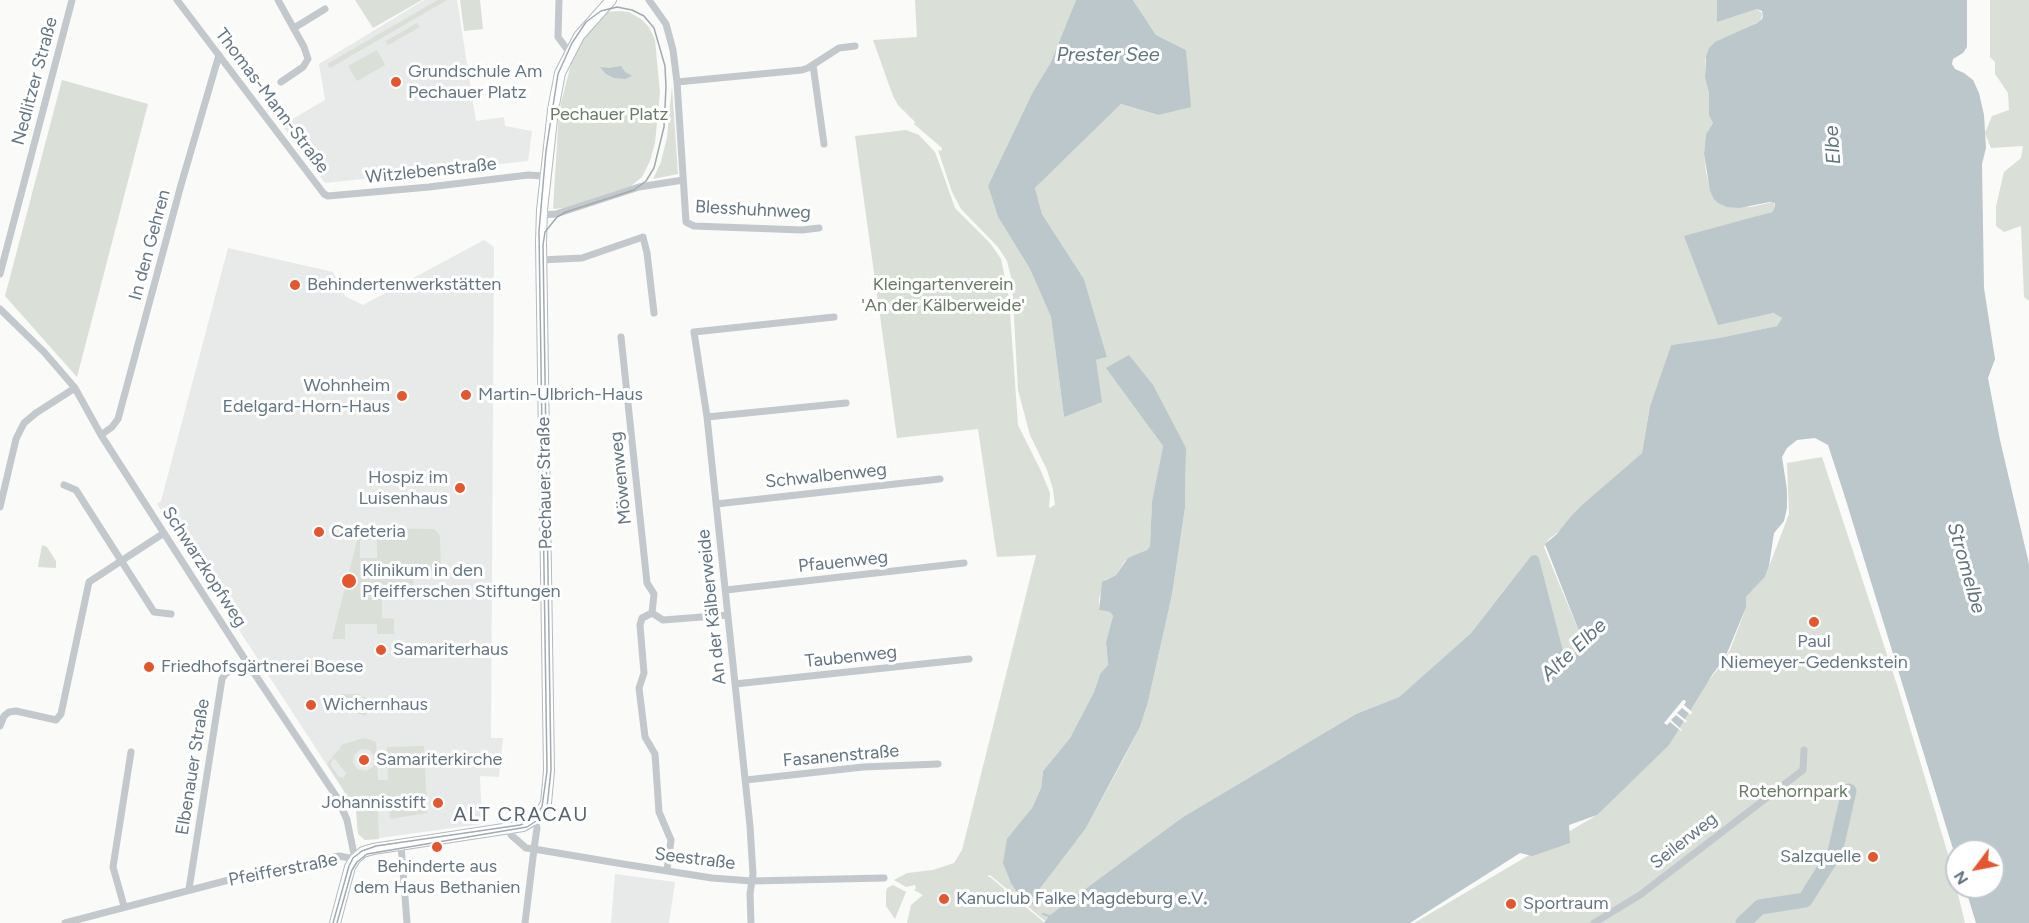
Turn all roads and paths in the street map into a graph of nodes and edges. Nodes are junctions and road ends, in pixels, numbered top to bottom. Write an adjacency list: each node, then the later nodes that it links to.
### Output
1 (72, 0): 22 (street, Nedlitzer Straße)
2 (177, 0): 11 (street, Thomas-Mann-Straße)
3 (278, 0): 8 (street)
4 (559, 0): 10 (street)
5 (648, 0): 14 (street)
6 (605, 4): 10 (main road)
7 (325, 9): 8 (street)
8 (294, 28): 13 (street)
9 (855, 46): 12 (street)
10 (569, 52): 16 (main road)
11 (219, 55): 18 (street, Thomas-Mann-Straße); 30 (street, In den Gehren)
12 (813, 65): 14 (street); 15 (street)
13 (281, 82)
14 (677, 82): 17 (street)
15 (824, 144)
16 (545, 176): 18 (street, Witzlebenstraße); 19 (main road)
17 (683, 180): 19 (street); 20 (street, Blesshuhnweg)
18 (321, 191)
19 (542, 215): 21 (main road, Pechauer Straße)
20 (819, 228)
21 (541, 260): 24 (street); 50 (main road, Pechauer Straße)
22 (0, 274)
23 (0, 309): 27 (street, Schwarzkopfweg)
24 (654, 313)
25 (834, 317): 29 (street, An der Kälberweide)
26 (621, 337): 39 (street, Möwenweg)
27 (75, 388): 30 (street, Schwarzkopfweg); 34 (street)
28 (846, 403): 29 (street)
29 (707, 417): 33 (street, An der Kälberweide)
30 (101, 435): 35 (street, Schwarzkopfweg)
31 (940, 479): 33 (street, Schwalbenweg)
32 (64, 485): 36 (street)
33 (716, 504): 38 (street, An der Kälberweide)
34 (0, 507)
35 (164, 533): 36 (street); 43 (street, Schwarzkopfweg)
36 (121, 560): 40 (street); 45 (street)
37 (964, 563): 38 (street, Pfauenweg)
38 (726, 590): 41 (street, An der Kälberweide)
39 (652, 613): 41 (street); 55 (street)
40 (171, 614)
41 (728, 615): 44 (street, An der Kälberweide)
42 (969, 659): 44 (street, Taubenweg)
43 (246, 661): 54 (street, Schwarzkopfweg); 58 (street, Elbenauer Straße)
44 (735, 684): 49 (street, An der Kälberweide)
45 (0, 726)
46 (1804, 750): 65 (street, Seilerweg)
47 (131, 752): 59 (street)
48 (938, 764): 49 (street, Fasanenstraße)
49 (746, 780): 57 (street, An der Kälberweide)
50 (535, 820): 51 (main road, Pfeifferstraße); 53 (street)
51 (508, 829): 52 (main road, Pfeifferstraße); 53 (street)
52 (401, 845): 54 (main road, Pfeifferstraße); 62 (street)
53 (534, 849): 55 (street, Seestraße); 63 (street)
54 (355, 859): 58 (street, Pfeifferstraße); 61 (main road)
55 (667, 870): 57 (street, Seestraße)
56 (884, 878): 57 (street, Seestraße)
57 (752, 881): 64 (street, An der Kälberweide)
58 (189, 890): 59 (street, Pfeifferstraße)
59 (124, 906): 60 (street, Pfeifferstraße)
60 (66, 923)
61 (335, 923)
62 (407, 923)
63 (525, 923)
64 (752, 923)
65 (1594, 923)

